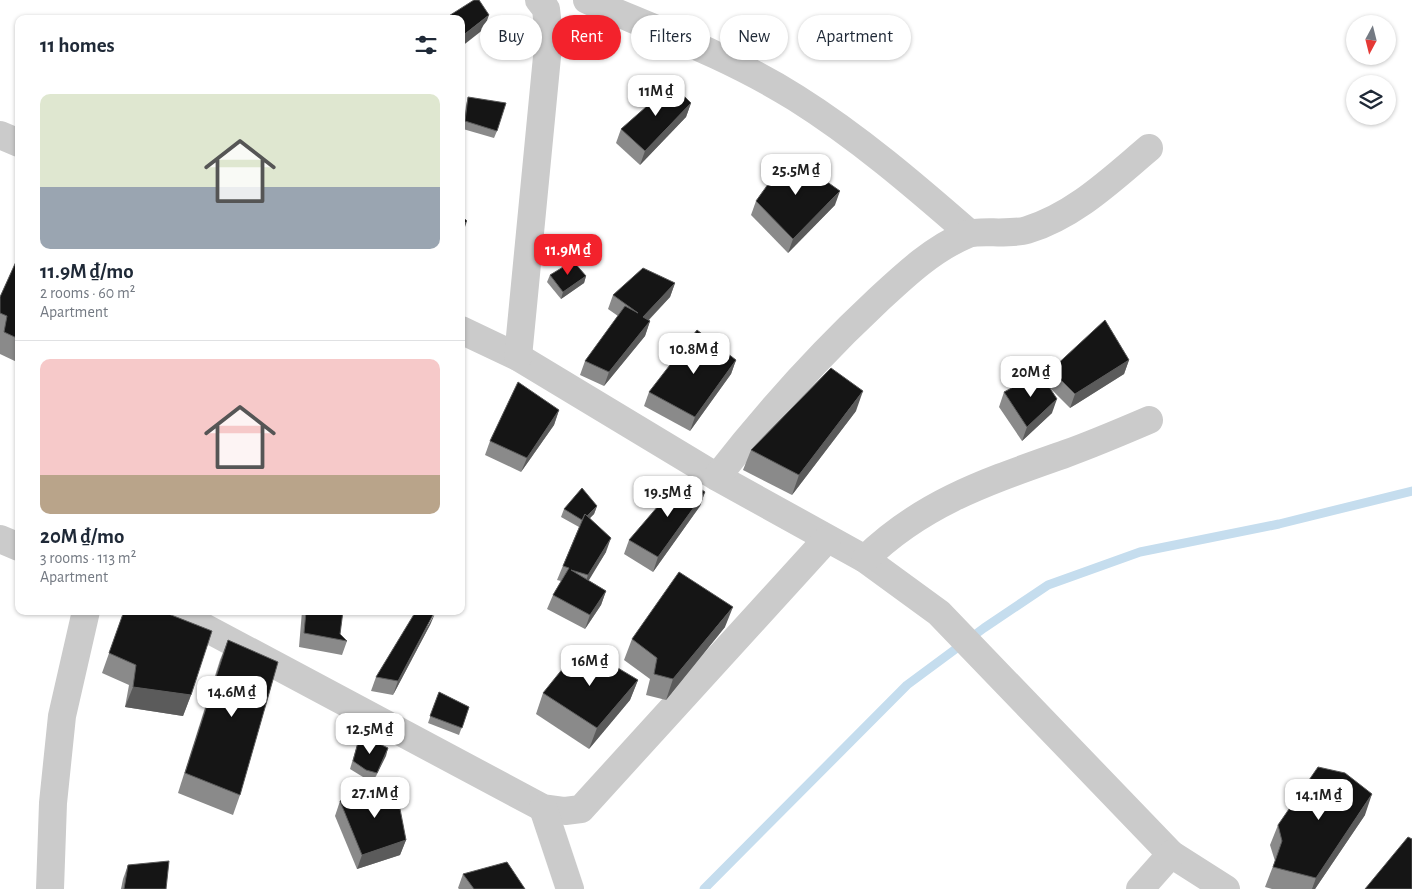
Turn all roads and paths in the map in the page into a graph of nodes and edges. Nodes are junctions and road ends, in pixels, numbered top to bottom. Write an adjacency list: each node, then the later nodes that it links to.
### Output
1 (586, 0): 6 (street)
2 (541, 2): 8 (street)
3 (0, 135): 4 (street)
4 (15, 141)
5 (1149, 148): 6 (street)
6 (969, 233): 10 (street)
7 (465, 332): 8 (street)
8 (518, 357): 10 (street)
9 (1150, 420): 14 (street)
10 (717, 477): 12 (street)
11 (0, 539): 13 (street)
12 (827, 539): 14 (street); 17 (street)
13 (15, 545)
14 (864, 559): 18 (street)
15 (85, 615): 19 (street)
16 (181, 615): 17 (street)
17 (543, 808): 20 (street)
18 (1171, 854): 21 (street); 22 (street)
19 (50, 889)
20 (570, 889)
21 (1140, 889)
22 (1226, 889)

